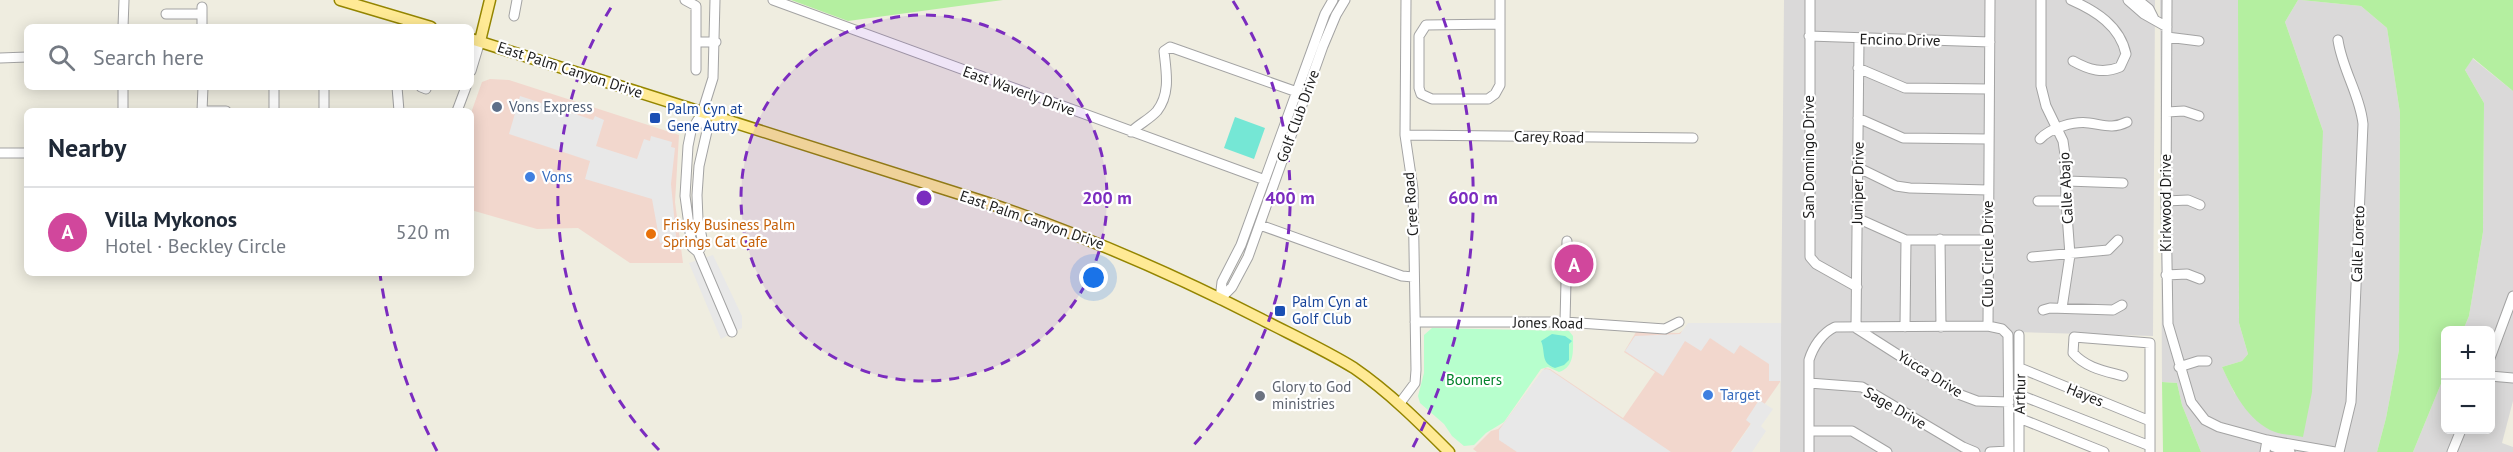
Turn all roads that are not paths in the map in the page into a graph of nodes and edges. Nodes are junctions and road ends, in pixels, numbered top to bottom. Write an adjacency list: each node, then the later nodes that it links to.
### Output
1 (124, 0): 23 (street)
2 (340, 0): 25 (main road)
3 (490, 0): 31 (main road)
4 (517, 0): 21 (street)
5 (686, 0): 34 (street)
6 (715, 0): 35 (street)
7 (774, 0): 19 (street, East Waverly Drive)
8 (1333, 0): 49 (street, Golf Club Drive)
9 (1345, 0): 79 (street, Golf Club Drive)
10 (1406, 0): 63 (street, Cree Road)
11 (1500, 0): 26 (street)
12 (1810, 0): 28 (street, San Domingo Drive)
13 (1990, 0): 36 (street, Club Circle Drive)
14 (2041, 0): 61 (street, Calle Abajo)
15 (2072, 0): 39 (street)
16 (2128, 0): 22 (street)
17 (2138, 0): 22 (street)
18 (2167, 0): 27 (street, Kirkwood Drive)
19 (791, 3): 62 (street, East Waverly Drive)
20 (166, 14): 24 (street)
21 (513, 16)
22 (2154, 19): 27 (street)
23 (123, 24)
24 (202, 24)
25 (421, 24)
26 (1500, 24): 26 (street)
27 (2167, 27): 29 (street, Kirkwood Drive)
28 (1809, 36): 30 (street, Encino Drive); 91 (street, San Domingo Drive)
29 (2167, 37): 33 (street); 56 (street, Kirkwood Drive)
30 (1859, 39): 36 (street, Encino Drive); 40 (street, Juniper Drive)
31 (476, 40): 57 (main road, East Palm Canyon Drive)
32 (2338, 40): 132 (street, Calle Loreto)
33 (2199, 41)
34 (696, 42): 35 (street); 41 (street)
35 (716, 42): 57 (street)
36 (1990, 42): 42 (street, Club Circle Drive)
37 (24, 57): 38 (street)
38 (0, 58)
39 (2073, 61)
40 (1858, 68): 42 (street); 59 (street, Juniper Drive)
41 (696, 70)
42 (1989, 89): 65 (street, Club Circle Drive)
43 (123, 90): 50 (street)
44 (203, 90): 51 (street)
45 (274, 90): 52 (street)
46 (324, 90): 53 (street)
47 (398, 90): 54 (street)
48 (465, 90): 55 (street)
49 (1296, 92): 62 (street); 70 (street, Golf Club Drive)
50 (123, 108)
51 (202, 108)
52 (274, 108)
53 (324, 108)
54 (399, 108)
55 (458, 108)
56 (2167, 112): 58 (street); 76 (street, Kirkwood Drive)
57 (702, 113): 85 (street); 85 (street); 93 (main road, East Palm Canyon Drive)
58 (2199, 116)
59 (1858, 118): 65 (street); 69 (street, Juniper Drive)
60 (2127, 122): 61 (street)
61 (2057, 129): 66 (street); 71 (street, Calle Abajo)
62 (1131, 132): 70 (street, East Waverly Drive)
63 (1405, 135): 64 (street, Carey Road); 89 (street, Cree Road)
64 (1693, 138)
65 (1988, 139): 73 (street, Club Circle Drive)
66 (2040, 139)
67 (0, 153): 68 (street)
68 (24, 153)
69 (1859, 168): 73 (street); 78 (street, Juniper Drive)
70 (1265, 180): 93 (street, Golf Club Drive)
71 (2067, 182): 72 (street); 75 (street, Calle Abajo)
72 (2123, 183)
73 (1988, 190): 82 (street, Club Circle Drive)
74 (2038, 201): 75 (street)
75 (2066, 201): 86 (street, Calle Abajo)
76 (2166, 201): 77 (street); 88 (street, Kirkwood Drive)
77 (2200, 205)
78 (1857, 218): 81 (street); 91 (street, Juniper Drive)
79 (1260, 225): 89 (street); 93 (street, Golf Club Drive)
80 (1940, 239): 81 (street); 82 (street); 102 (street)
81 (1906, 240): 101 (street)
82 (1989, 240): 100 (street, Club Circle Drive)
83 (2118, 240): 86 (street)
84 (1567, 241): 98 (street)
85 (698, 252): 104 (street)
86 (2070, 255): 87 (street); 95 (street, Calle Abajo)
87 (2032, 257)
88 (2166, 275): 90 (street); 108 (street, Kirkwood Drive)
89 (1413, 277): 97 (street, Cree Road)
90 (2200, 279)
91 (1857, 287): 103 (street, Juniper Drive)
92 (2513, 296): 106 (street)
93 (1220, 299): 116 (main road, East Palm Canyon Drive)
94 (2122, 305): 95 (street)
95 (2062, 308): 96 (street)
96 (2043, 310)
97 (1415, 322): 98 (street, Jones Road); 116 (street, Cree Road)
98 (1565, 322): 99 (street, Jones Road)
99 (1679, 322)
100 (1988, 326): 102 (street, Club Circle Drive); 115 (street)
101 (1905, 327): 102 (street, Club Circle Drive); 103 (street, Club Circle Drive)
102 (1941, 327)
103 (1857, 328): 113 (street, Club Circle Drive); 115 (street, Yucca Drive)
104 (732, 332)
105 (2019, 335): 109 (street, Arthur)
106 (2495, 345)
107 (2208, 361): 108 (street)
108 (2179, 367): 121 (street, Kirkwood Drive)
109 (2020, 368): 114 (street, Arthur); 118 (street, Hayes)
110 (2123, 376): 118 (street)
111 (2495, 376): 112 (street)
112 (2513, 378)
113 (1809, 383): 119 (street, Club Circle Drive); 126 (street, Sage Drive)
114 (2020, 395): 117 (street, Arthur); 122 (street)
115 (2009, 402): 128 (street)
116 (1400, 403): 123 (main road, East Palm Canyon Drive)
117 (2019, 418): 128 (street, Arthur); 129 (street)
118 (2150, 421): 122 (street)
119 (1809, 431): 124 (street, Club Circle Drive); 125 (street)
120 (2459, 434): 133 (street)
121 (2267, 440): 130 (street); 131 (street); 132 (street)
122 (2150, 449)
123 (1449, 452)
124 (1809, 452)
125 (1887, 452)
126 (1975, 452)
127 (1990, 452): 128 (street)
128 (2012, 452)
129 (2104, 452)
130 (2265, 452)
131 (2290, 452)
132 (2337, 452)
133 (2452, 452)

